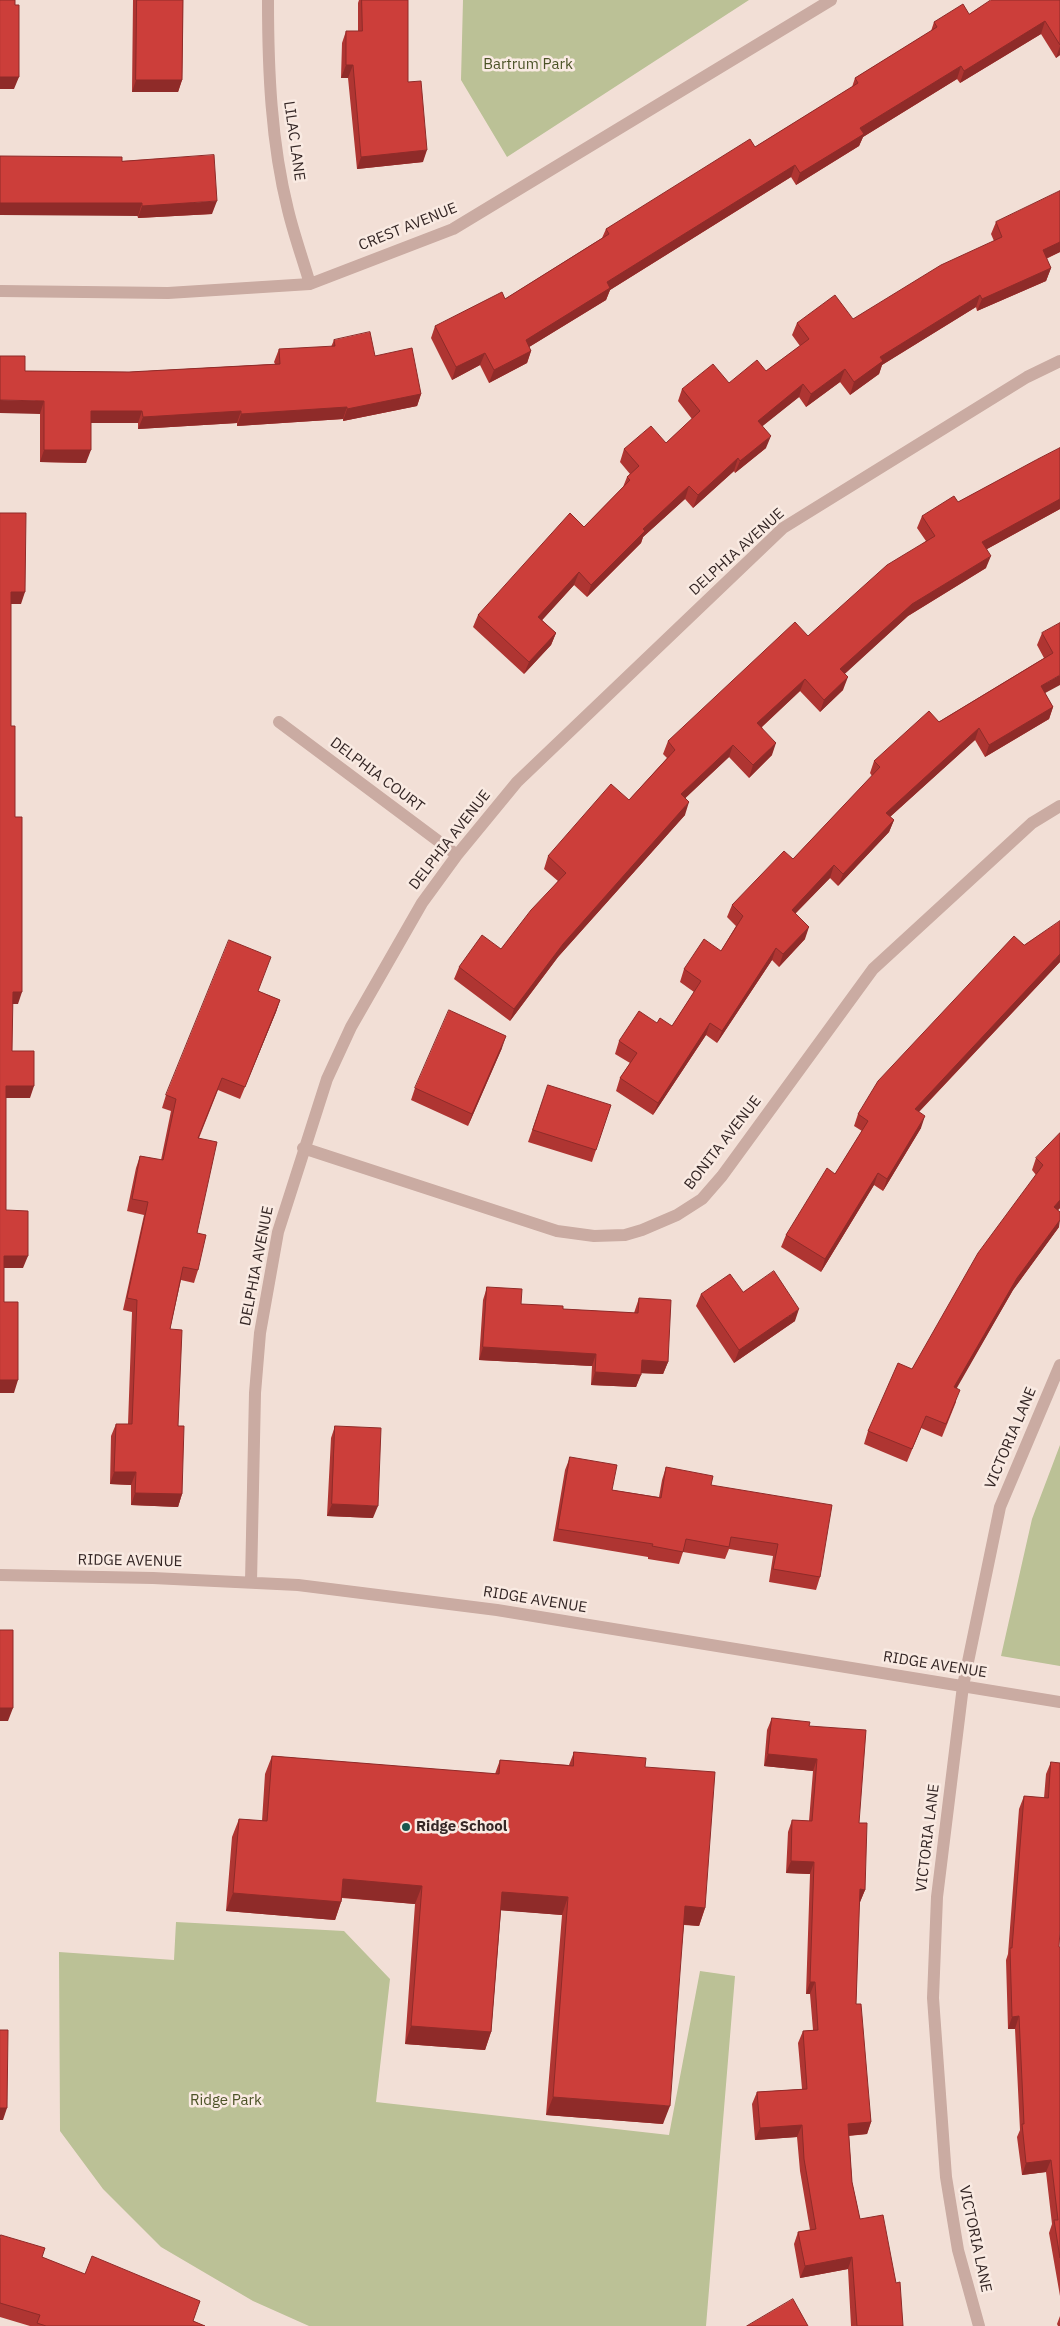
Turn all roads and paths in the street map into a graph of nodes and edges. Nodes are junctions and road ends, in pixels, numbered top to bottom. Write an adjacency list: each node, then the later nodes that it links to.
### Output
1 (268, 0): 3 (street, LILAC LANE)
2 (831, 0): 3 (street, CREST AVENUE)
3 (310, 284): 4 (street, CREST AVENUE)
4 (0, 291)
5 (1060, 361): 8 (street, DELPHIA AVENUE)
6 (279, 722): 8 (street, DELPHIA COURT)
7 (1060, 806): 9 (street, BONITA AVENUE)
8 (457, 855): 9 (street, DELPHIA AVENUE)
9 (303, 1148): 12 (street, DELPHIA AVENUE)
10 (1060, 1365): 13 (street, VICTORIA LANE)
11 (0, 1575): 12 (street, RIDGE AVENUE)
12 (251, 1582): 13 (street, RIDGE AVENUE)
13 (963, 1686): 14 (street, RIDGE AVENUE); 15 (street, VICTORIA LANE)
14 (1060, 1702)
15 (979, 2326)

